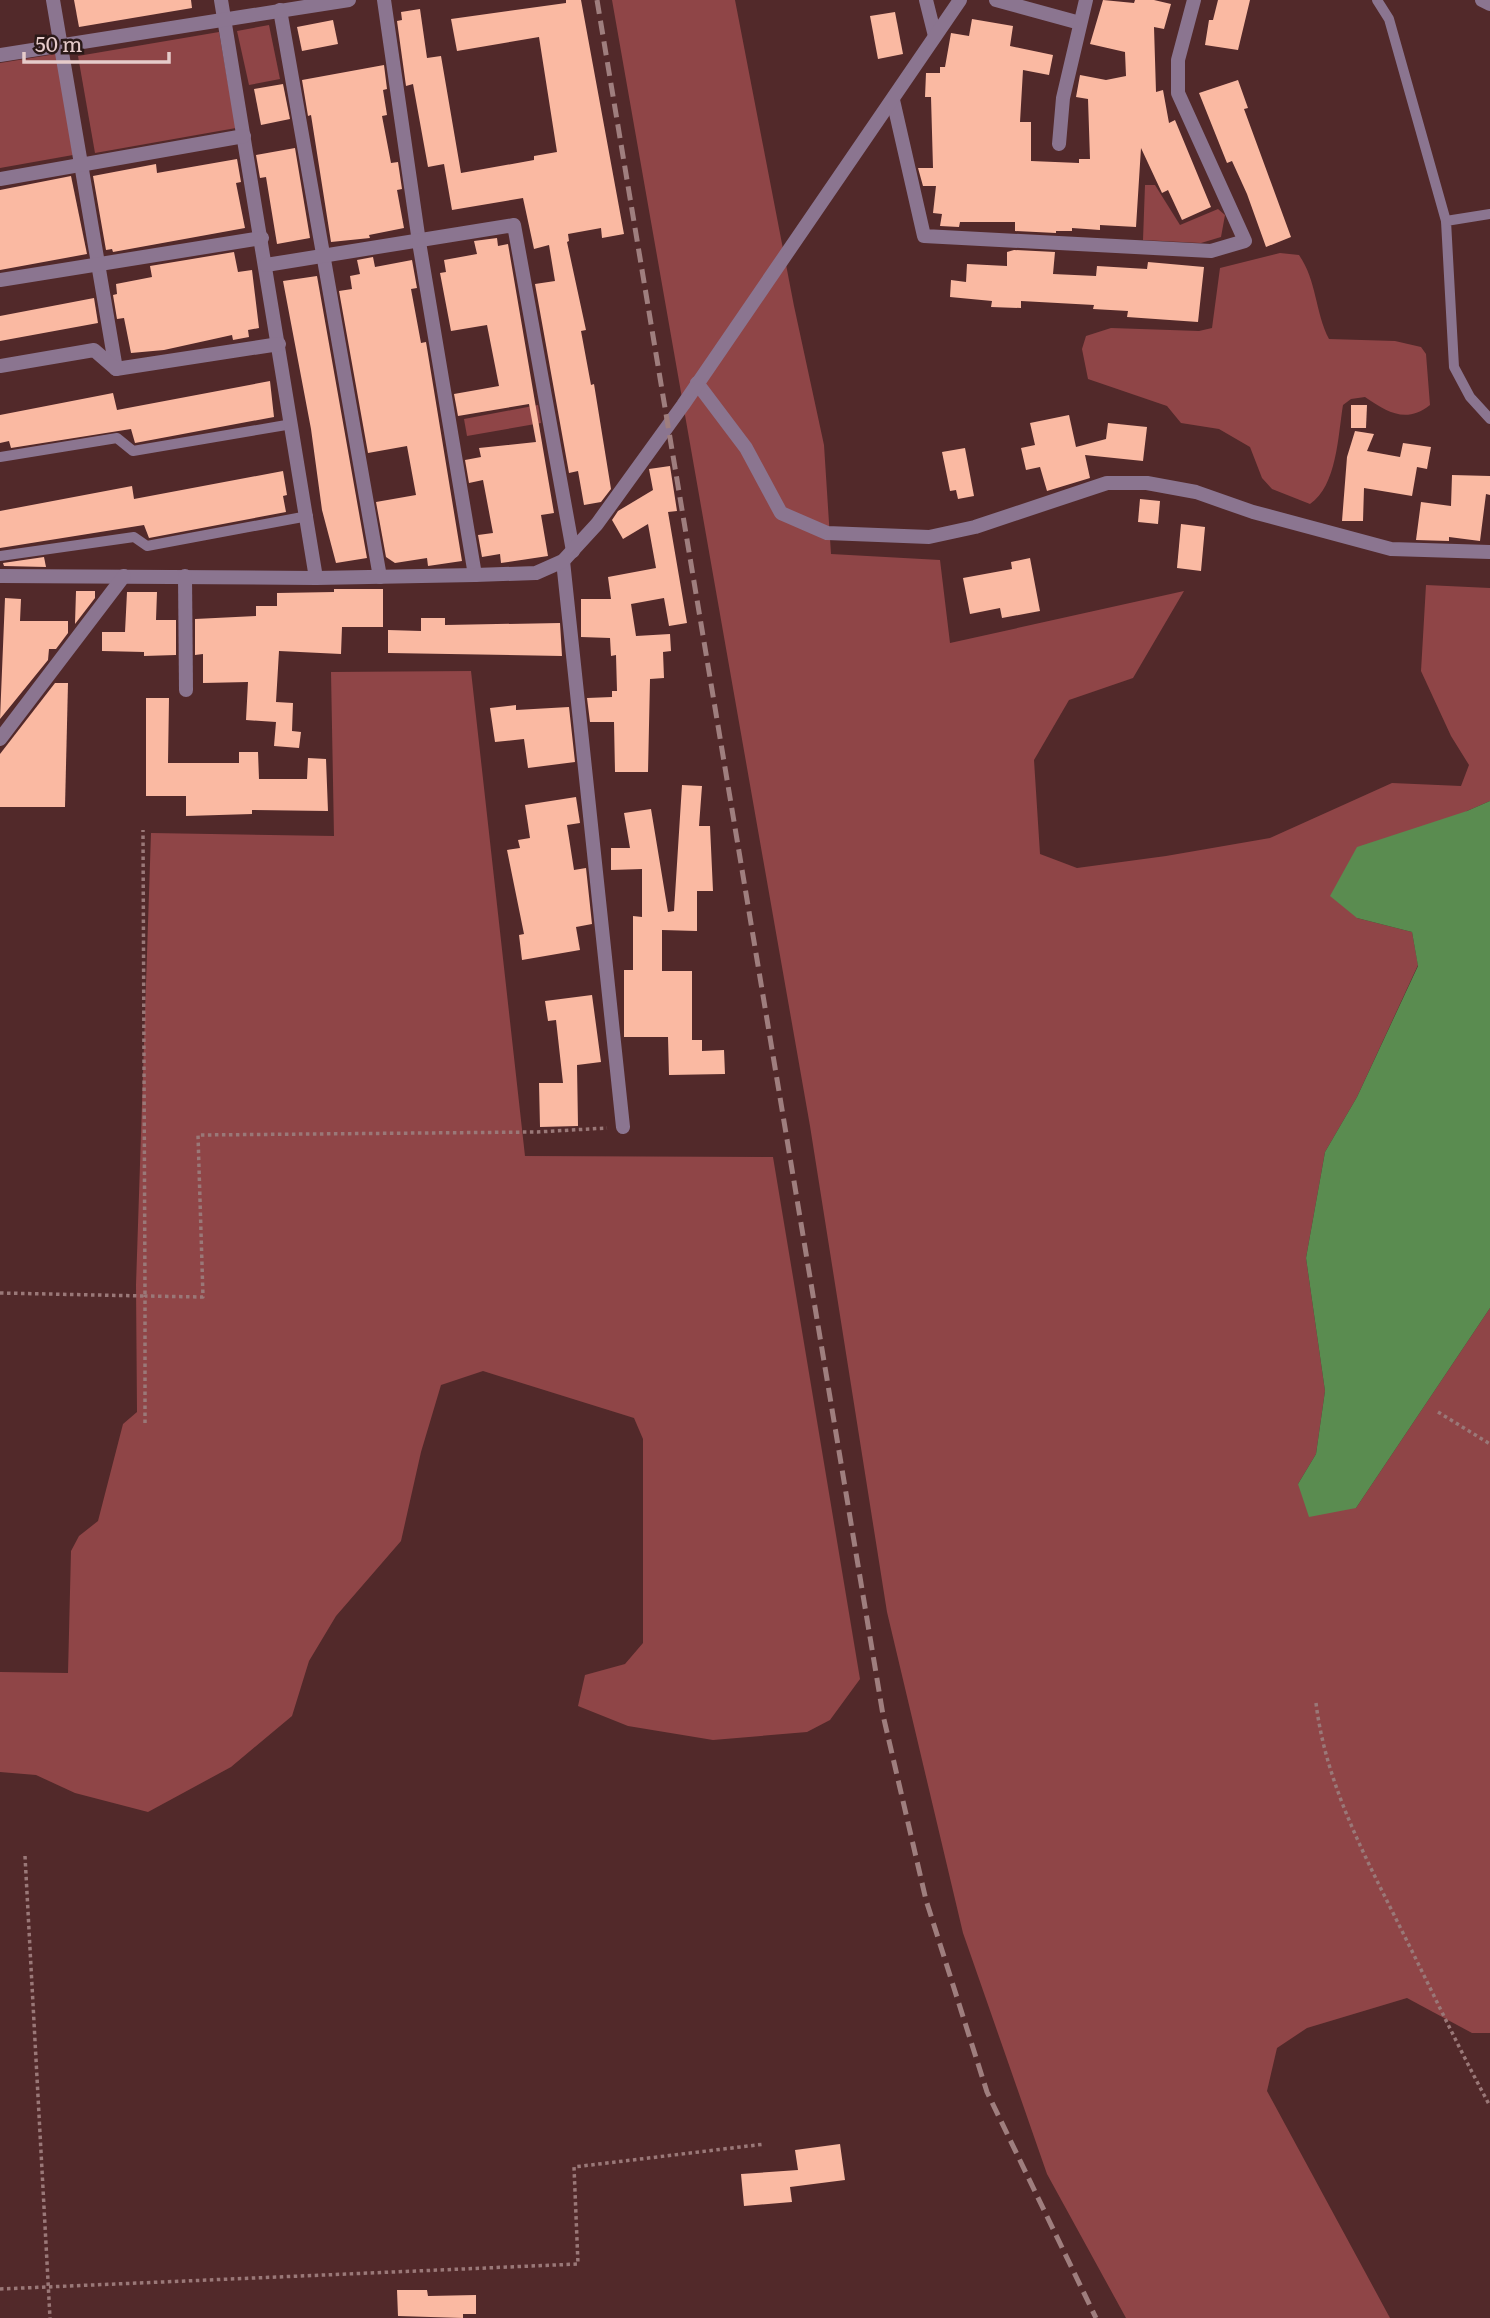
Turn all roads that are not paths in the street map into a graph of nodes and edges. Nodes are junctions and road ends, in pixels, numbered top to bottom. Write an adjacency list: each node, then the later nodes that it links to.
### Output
1 (53, 0): 17 (street)
2 (221, 0): 14 (street)
3 (349, 0): 13 (street)
4 (384, 0): 27 (street)
5 (926, 0): 16 (street)
6 (960, 0): 16 (street)
7 (996, 0): 15 (street)
8 (1086, 0): 15 (street)
9 (1194, 0): 19 (street)
10 (1377, 0): 25 (lane)
11 (1482, 0): 12 (street)
12 (1490, 4)
13 (280, 10): 14 (street); 28 (street)
14 (225, 20): 17 (street); 20 (street)
15 (1080, 23): 21 (street)
16 (935, 36): 19 (street)
17 (61, 45): 18 (street); 22 (street)
18 (0, 54)
19 (893, 100): 35 (street)
20 (244, 136): 22 (street); 26 (street)
21 (1059, 144)
22 (82, 162): 23 (street); 29 (street)
23 (0, 178)
24 (1490, 214): 25 (lane)
25 (1446, 221): 36 (lane)
26 (262, 238): 29 (street); 30 (street)
27 (419, 242): 28 (street); 42 (street); 43 (street)
28 (323, 257): 30 (street); 47 (street)
29 (99, 265): 31 (street); 34 (street)
30 (266, 265): 32 (street)
31 (0, 280)
32 (279, 344): 34 (street); 37 (street)
33 (0, 366): 34 (street)
34 (116, 369)
35 (697, 383): 40 (street); 42 (street)
36 (1490, 419)
37 (292, 424): 38 (lane); 39 (street)
38 (0, 457)
39 (307, 516): 41 (lane); 48 (street)
40 (1490, 552)
41 (0, 556)
42 (568, 556): 43 (street); 51 (street)
43 (475, 575): 47 (street)
44 (0, 576): 45 (street)
45 (124, 576): 46 (street); 50 (street)
46 (186, 576): 48 (street); 49 (street)
47 (380, 577): 48 (street)
48 (316, 578)
49 (186, 690)
50 (0, 739)
51 (623, 1127)

